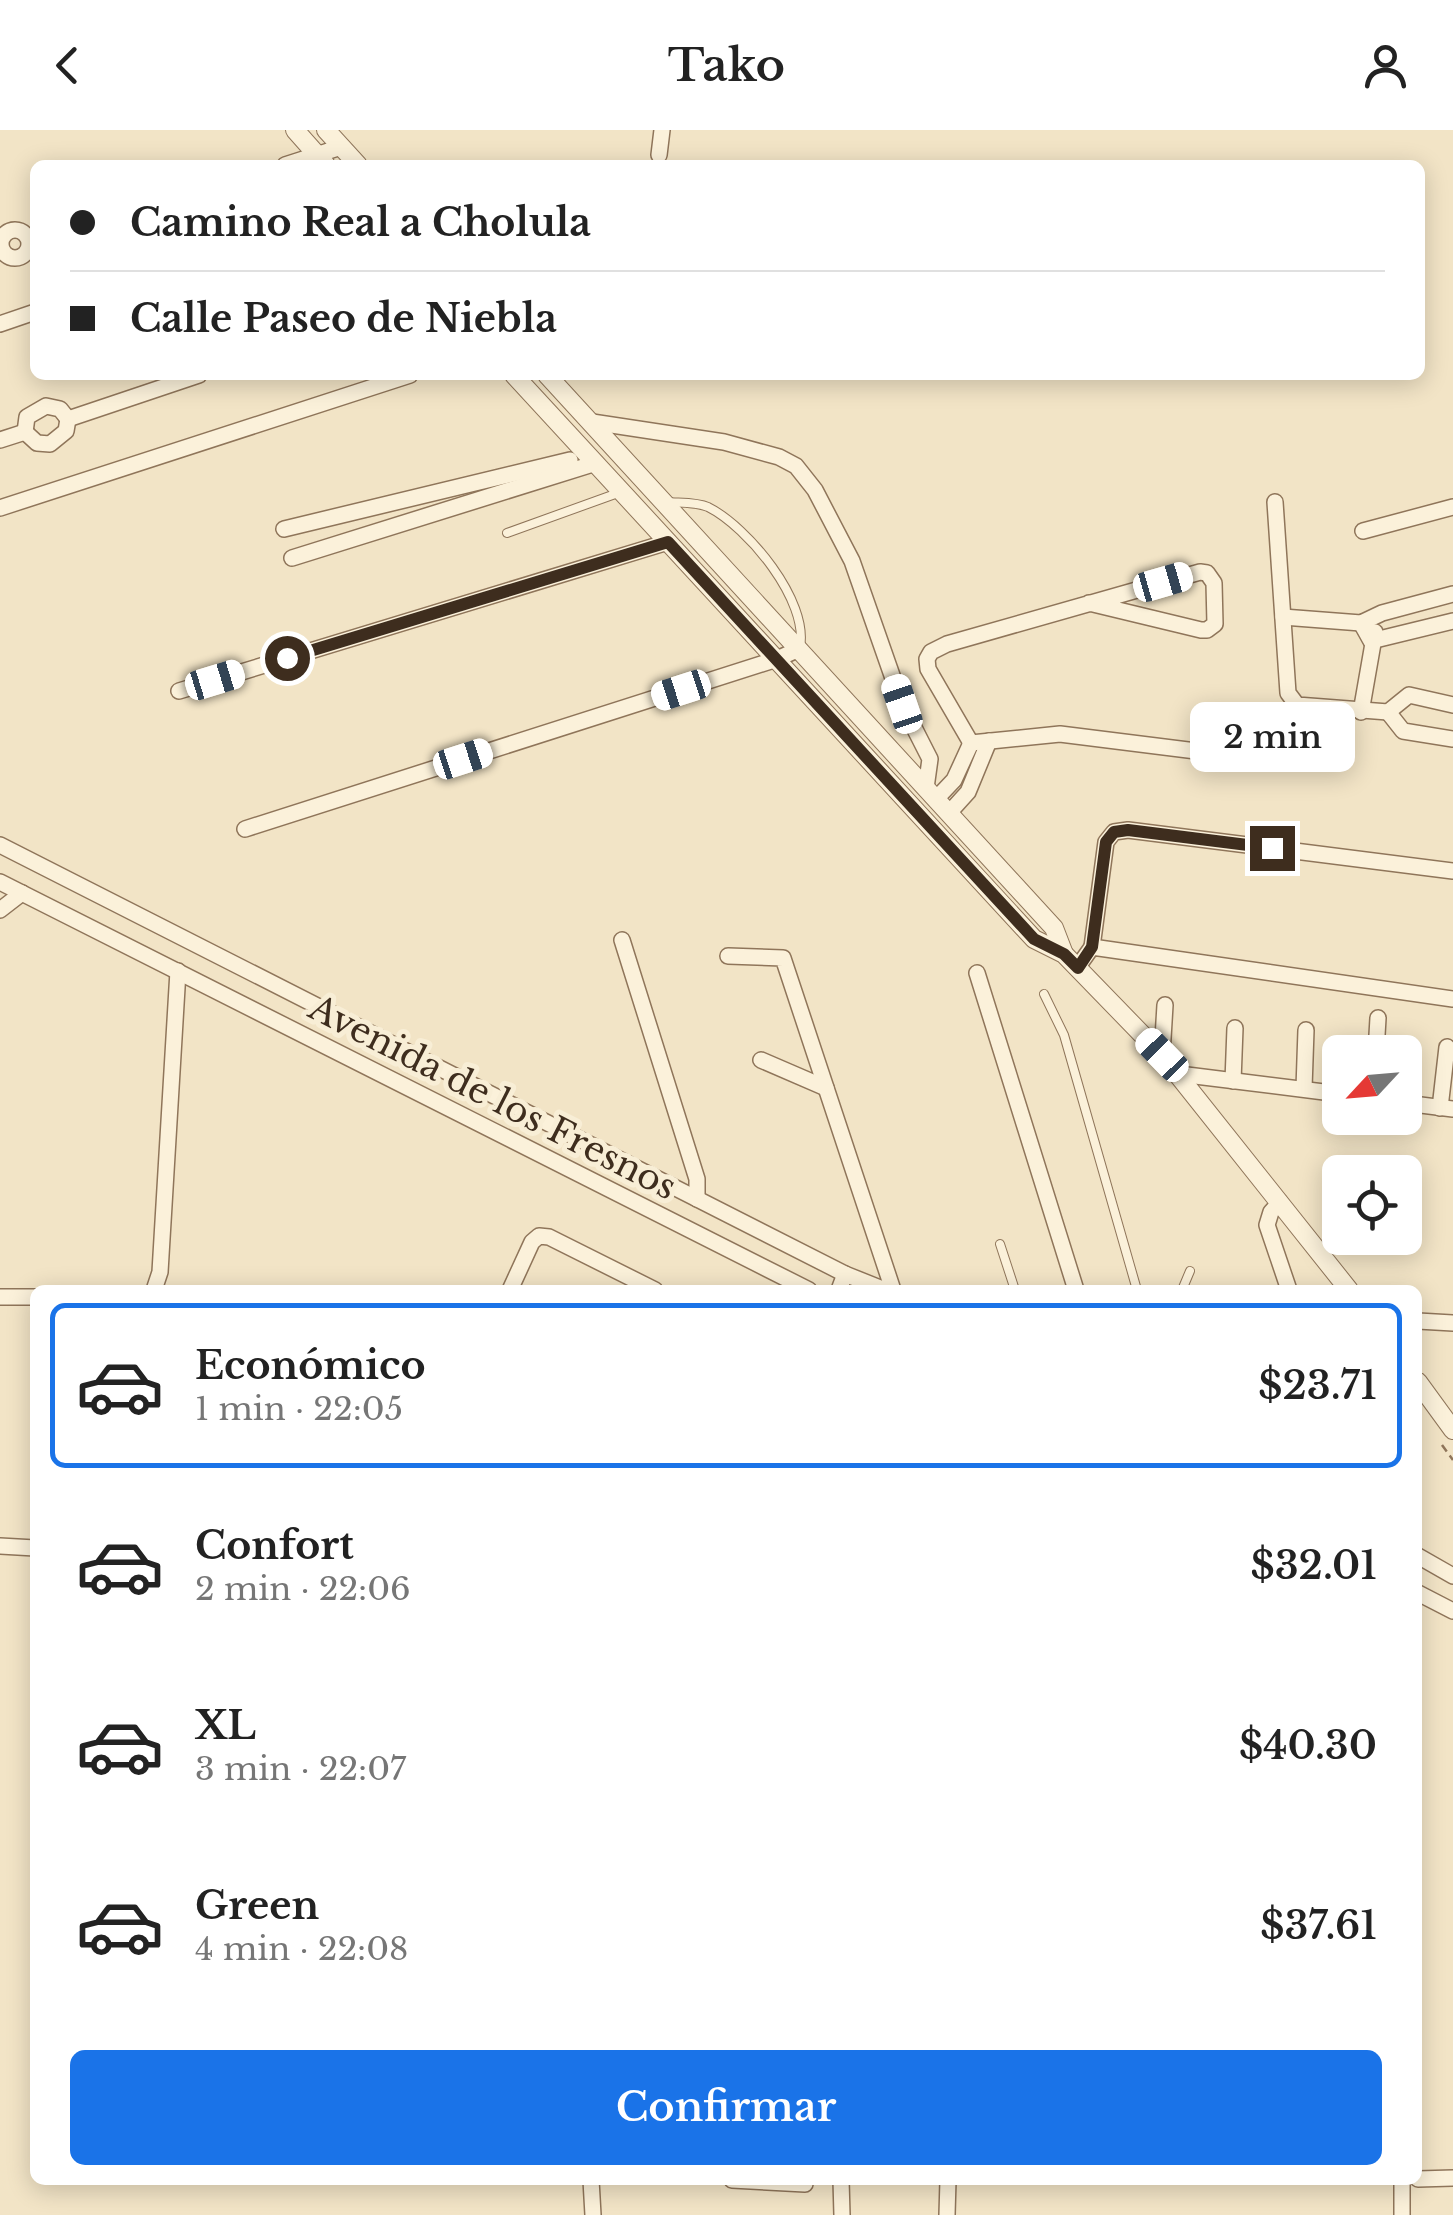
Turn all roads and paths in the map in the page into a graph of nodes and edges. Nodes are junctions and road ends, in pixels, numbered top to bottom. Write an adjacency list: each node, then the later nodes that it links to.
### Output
1 (294, 130): 6 (street)
2 (326, 130): 4 (street)
3 (662, 130): 5 (street)
4 (342, 147): 6 (street); 7 (street)
5 (659, 155)
6 (321, 160)
7 (354, 160)
8 (1, 238): 9 (street)
9 (30, 252)
10 (30, 314): 11 (street)
11 (0, 324)
12 (184, 380): 16 (street)
13 (395, 380): 25 (street)
14 (521, 380): 20 (street)
15 (552, 380): 17 (street)
16 (68, 419): 18 (street); 18 (street)
17 (592, 422): 22 (street); 48 (street)
18 (25, 432): 19 (street)
19 (0, 440)
20 (592, 459): 21 (street); 26 (street); 30 (street)
21 (622, 492): 28 (lane); 29 (street)
22 (664, 501): 38 (street); 38 (lane)
23 (1275, 502): 34 (street)
24 (1453, 507): 27 (street)
25 (0, 508)
26 (284, 529)
27 (1363, 531)
28 (507, 532)
29 (668, 542): 39 (street); 40 (street)
30 (292, 558)
31 (1453, 594): 33 (street)
32 (1089, 603): 32 (street); 46 (street)
33 (1382, 612): 36 (street); 37 (street)
34 (1283, 618): 36 (street); 42 (street)
35 (1453, 621): 37 (street)
36 (1362, 623): 37 (street)
37 (1371, 641): 42 (street)
38 (799, 649): 39 (street); 48 (street)
39 (777, 660): 49 (street); 58 (street)
40 (179, 691)
41 (1453, 705): 43 (street)
42 (1360, 712): 43 (street)
43 (1388, 712): 44 (street)
44 (1453, 739)
45 (989, 740): 46 (street); 47 (street); 48 (street)
46 (970, 743): 48 (street)
47 (1220, 754)
48 (937, 800): 58 (street)
49 (246, 829)
50 (0, 845): 77 (street)
51 (1453, 870): 56 (street)
52 (0, 882): 53 (street, Avenida de los Fresnos)
53 (22, 894): 54 (street); 59 (street, Avenida de los Fresnos)
54 (0, 910)
55 (622, 940): 77 (street)
56 (1092, 947): 58 (street); 62 (street)
57 (728, 956): 73 (street)
58 (1071, 961): 69 (street)
59 (178, 971): 82 (street); 85 (street, Avenida de los Fresnos)
60 (977, 973): 90 (street)
61 (1044, 994): 91 (lane)
62 (1453, 999)
63 (1165, 1005): 69 (street)
64 (1378, 1018): 67 (street)
65 (1235, 1028): 72 (street)
66 (1306, 1030): 74 (street)
67 (1377, 1035)
68 (1447, 1048): 76 (street)
69 (1162, 1055): 71 (street)
70 (762, 1060): 73 (street)
71 (1179, 1074): 72 (street); 78 (street)
72 (1233, 1081): 74 (street)
73 (826, 1088): 88 (street)
74 (1304, 1088): 75 (street)
75 (1322, 1091)
76 (1446, 1108)
77 (698, 1199): 81 (street)
78 (1280, 1202): 93 (street); 94 (street)
79 (1000, 1244): 89 (lane)
80 (1190, 1272): 92 (lane)
81 (846, 1274): 86 (street); 87 (street)
82 (156, 1285)
83 (512, 1285): 84 (street)
84 (632, 1285)
85 (798, 1285)
86 (841, 1285)
87 (873, 1285)
88 (890, 1285)
89 (1013, 1285)
90 (1074, 1285)
91 (1136, 1285)
92 (1184, 1285)
93 (1287, 1285)
94 (1344, 1285)
95 (0, 1297): 96 (street)
96 (30, 1297)
97 (1422, 1321): 98 (street)
98 (1453, 1323)
99 (1422, 1387): 100 (street)
100 (1453, 1430)
101 (0, 1546): 102 (street)
102 (30, 1548)
103 (1422, 1558): 104 (street)
104 (1453, 1576)
105 (1422, 1595): 106 (street)
106 (1453, 1611)
107 (1422, 2178): 108 (street)
108 (1453, 2178)
109 (591, 2185): 113 (street)
110 (841, 2185): 114 (street)
111 (948, 2185): 115 (street)
112 (1402, 2185): 116 (street)
113 (593, 2215)
114 (842, 2215)
115 (947, 2215)
116 (1402, 2215)

